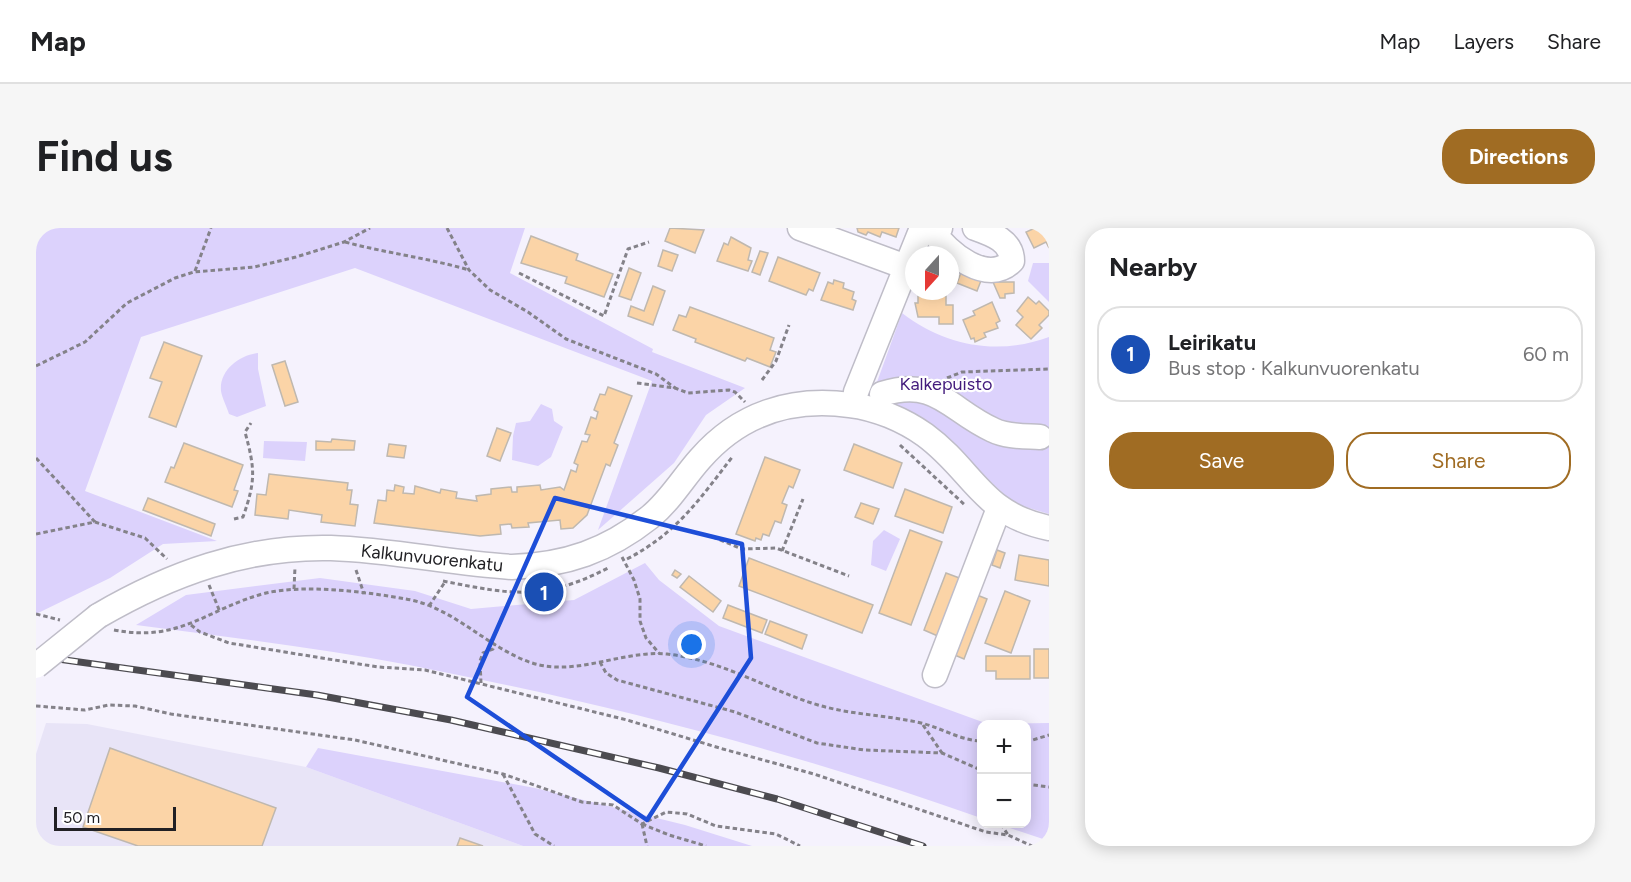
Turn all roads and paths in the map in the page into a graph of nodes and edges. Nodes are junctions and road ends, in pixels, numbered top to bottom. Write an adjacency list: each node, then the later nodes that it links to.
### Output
1 (211, 228): 13 (path)
2 (370, 228): 7 (path)
3 (447, 228): 11 (path)
4 (800, 228): 10 (street)
5 (975, 228): 6 (street)
6 (930, 229): 9 (street)
7 (344, 242): 11 (path); 13 (path)
8 (649, 242): 14 (path)
9 (919, 246)
10 (905, 267)
11 (469, 270): 20 (path)
12 (905, 270): 25 (street)
13 (194, 272): 16 (path)
14 (519, 273)
15 (789, 325): 18 (path)
16 (36, 366)
17 (1049, 369): 21 (path)
18 (762, 380)
19 (637, 383): 20 (path)
20 (675, 388): 24 (path)
21 (919, 388): 22 (street); 28 (street)
22 (882, 394)
23 (755, 401): 24 (path)
24 (746, 403): 26 (path)
25 (854, 405): 31 (street, Kalkunvuorenkatu); 51 (street, Kalkunvuorenkatu)
26 (738, 408)
27 (251, 423): 32 (path)
28 (1040, 437)
29 (36, 458): 33 (path)
30 (802, 499): 37 (path)
31 (999, 508): 34 (street, Kalkunvuorenkatu); 57 (street)
32 (234, 519)
33 (95, 522): 35 (path); 38 (path)
34 (1049, 528)
35 (36, 534)
36 (713, 537): 37 (path)
37 (782, 551): 42 (path)
38 (168, 561)
39 (622, 561): 54 (path)
40 (296, 563): 45 (path)
41 (356, 568): 46 (path)
42 (849, 576)
43 (206, 581): 48 (path)
44 (445, 582): 47 (path)
45 (294, 589): 46 (path); 48 (path)
46 (364, 594): 47 (path)
47 (429, 606): 53 (path)
48 (219, 612): 52 (path)
49 (36, 614): 50 (path)
50 (68, 622)
51 (104, 623): 52 (path); 56 (street, Kalkunvuorenkatu, bridge)
52 (190, 625): 58 (path)
53 (495, 644): 55 (path); 58 (path)
54 (659, 653): 55 (path); 60 (path)
55 (600, 662): 64 (path)
56 (36, 666)
57 (935, 675)
58 (481, 683): 71 (path)
59 (36, 706): 66 (path)
60 (922, 723): 63 (path); 64 (path)
61 (1049, 735): 62 (path)
62 (1031, 740)
63 (977, 741)
64 (942, 753): 65 (path)
65 (977, 768)
66 (503, 774): 69 (path); 72 (path)
67 (1031, 785): 68 (path)
68 (1049, 787)
69 (642, 824): 73 (path); 74 (path); 75 (path)
70 (1004, 828): 71 (path)
71 (1008, 835): 76 (path)
72 (554, 846)
73 (647, 846)
74 (706, 846)
75 (800, 846)
76 (1032, 846)

